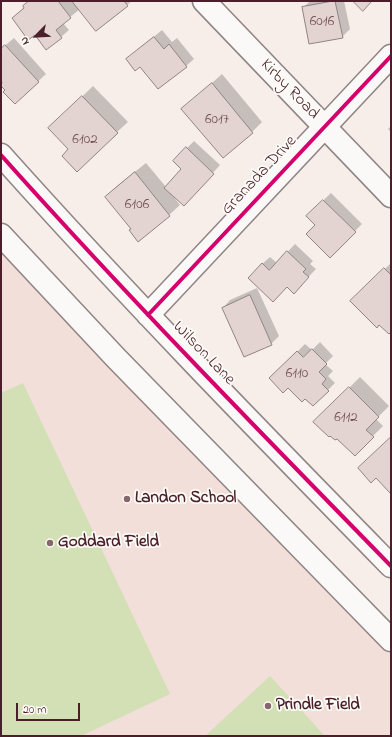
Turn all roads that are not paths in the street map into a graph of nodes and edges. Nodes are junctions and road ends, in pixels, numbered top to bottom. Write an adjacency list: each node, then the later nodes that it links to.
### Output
1 (204, 1): 3 (street, Kirby Road)
2 (391, 56): 3 (street, Granada Drive)
3 (324, 126): 5 (street, Kirby Road); 7 (street, Granada Drive)
4 (1, 155): 7 (street, Wilson Lane)
5 (391, 196)
6 (1, 234): 9 (street)
7 (148, 315): 8 (street, Wilson Lane)
8 (391, 566)
9 (391, 640)

